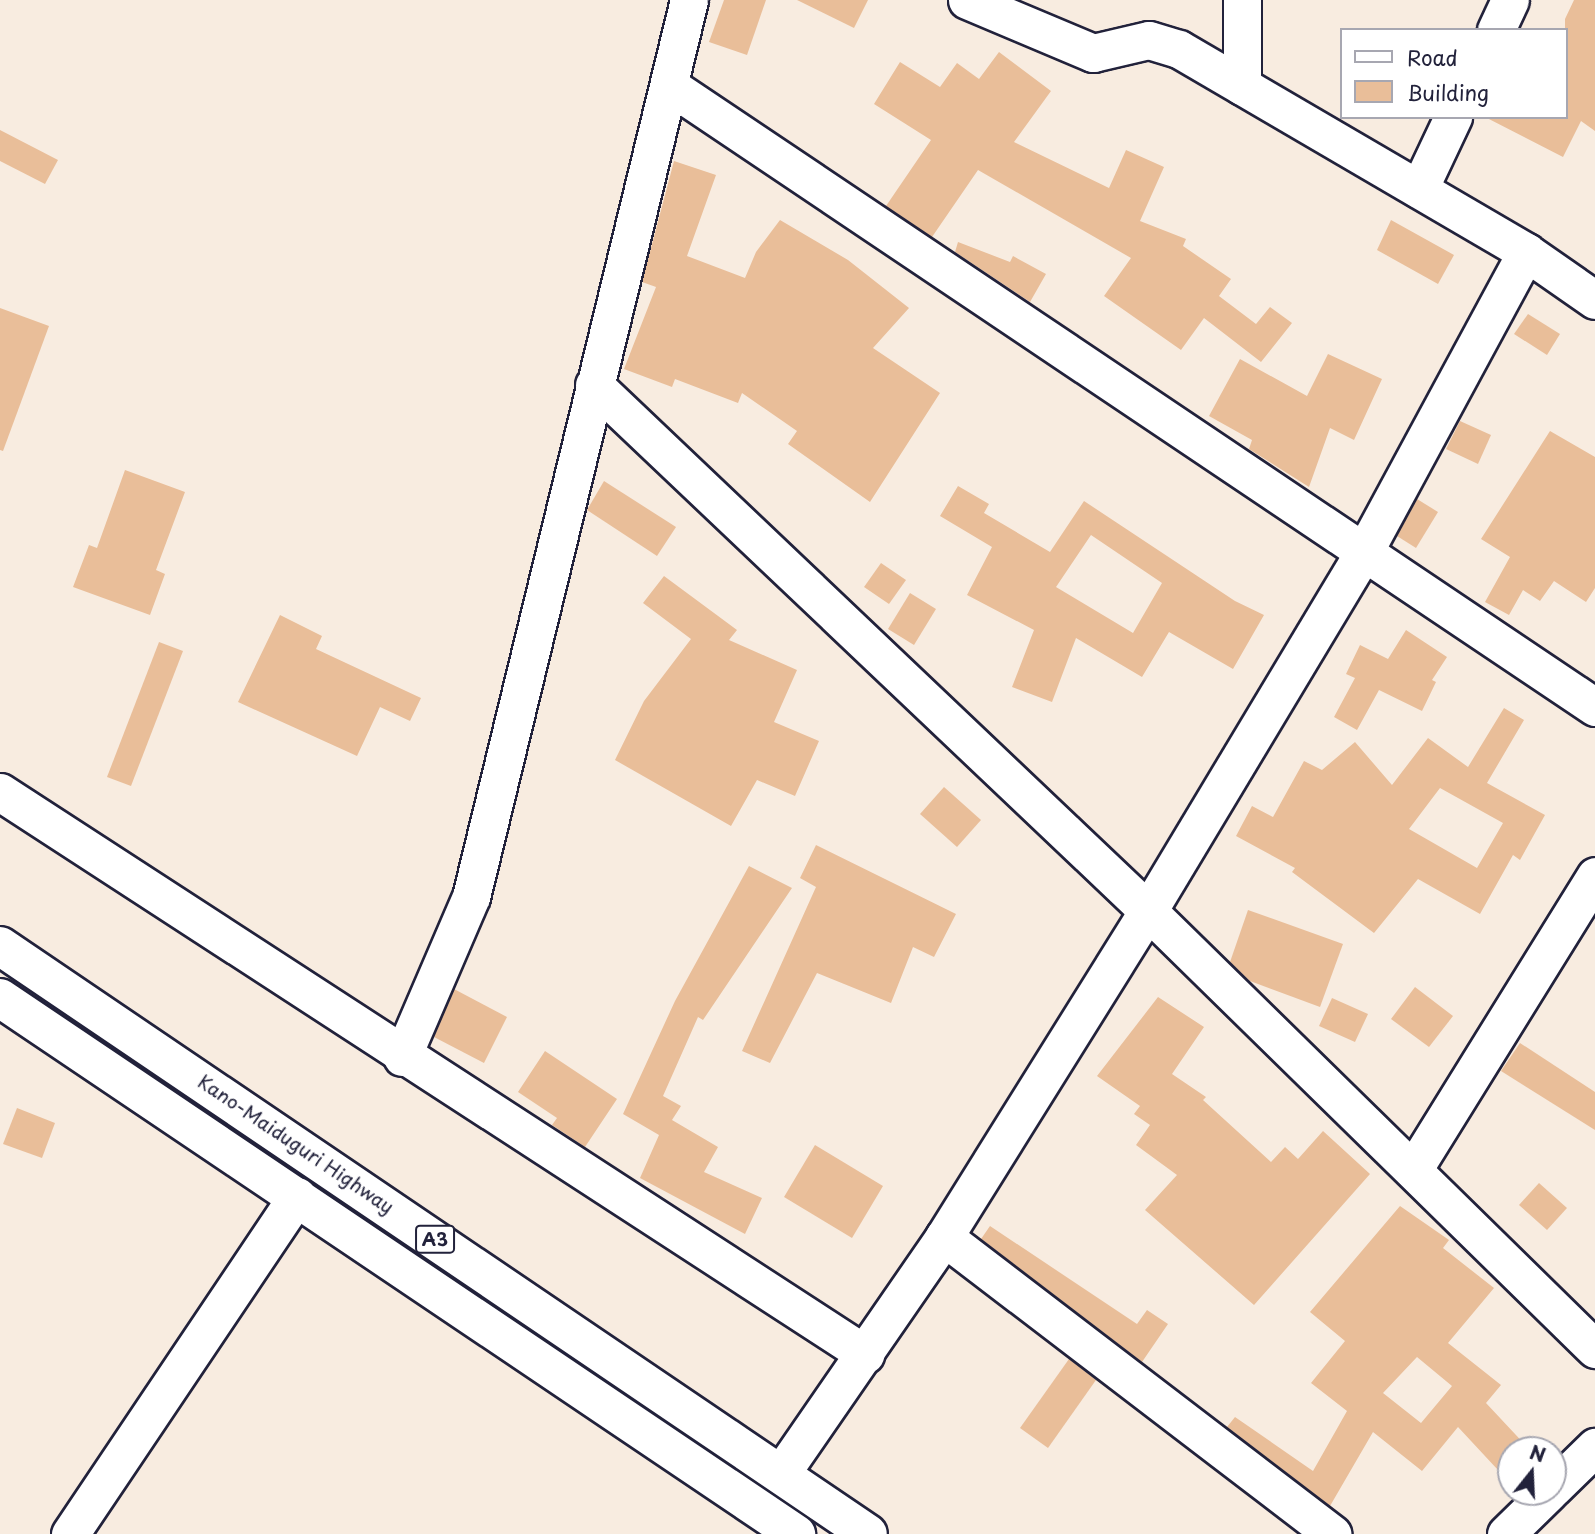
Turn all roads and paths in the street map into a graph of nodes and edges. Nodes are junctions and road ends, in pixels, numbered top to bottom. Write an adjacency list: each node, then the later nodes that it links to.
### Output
1 (689, 0): 6 (street)
2 (967, 0): 7 (street)
3 (1242, 0): 7 (street)
4 (1510, 0): 5 (street)
5 (1497, 28)
6 (670, 86): 12 (street); 13 (street)
7 (1242, 86): 9 (street)
8 (1453, 119): 9 (street)
9 (1419, 189): 10 (street)
10 (1527, 252): 11 (street); 13 (street)
11 (1595, 300)
12 (594, 385): 17 (street); 20 (street)
13 (1364, 552): 14 (street); 17 (street)
14 (1595, 707)
15 (0, 792): 20 (street)
16 (1595, 876): 23 (street)
17 (1148, 911): 23 (street); 25 (street)
18 (0, 946): 21 (highway, Kano-Maiduguri Highway / A3)
19 (0, 998): 22 (highway, A3)
20 (402, 1057): 27 (street)
21 (188, 1069): 22 (highway); 29 (highway, Kano-Maiduguri Highway / A3)
22 (161, 1106): 24 (highway, A3)
23 (1413, 1170): 26 (street)
24 (298, 1196): 32 (street); 33 (highway, A3)
25 (944, 1237): 27 (street); 35 (street)
26 (1595, 1349)
27 (865, 1354): 29 (street)
28 (1595, 1447): 30 (street)
29 (782, 1472): 34 (highway, Kano-Maiduguri Highway / A3)
30 (1567, 1474)
31 (1535, 1506): 36 (street)
32 (70, 1534)
33 (796, 1534)
34 (868, 1534)
35 (1332, 1534)
36 (1506, 1534)

